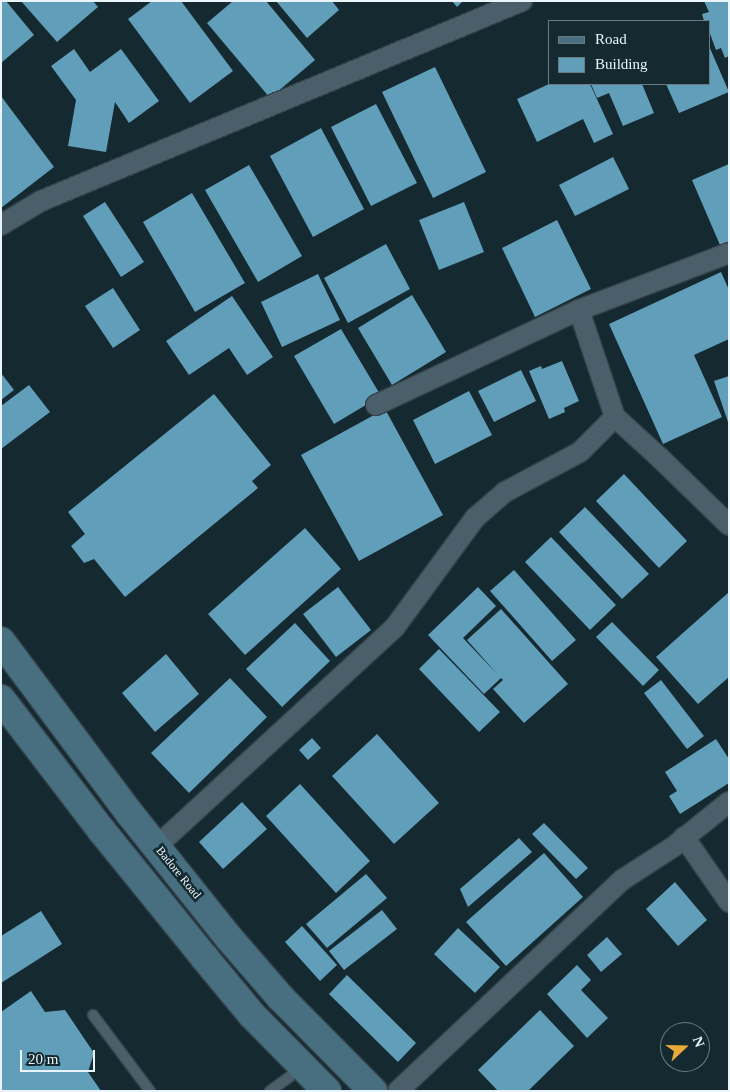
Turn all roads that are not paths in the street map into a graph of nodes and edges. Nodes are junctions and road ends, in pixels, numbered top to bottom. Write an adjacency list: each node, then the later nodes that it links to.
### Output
1 (522, 1): 2 (street)
2 (1, 225)
3 (729, 253): 4 (street)
4 (578, 310): 5 (street); 6 (street)
5 (376, 405)
6 (615, 417): 7 (street); 12 (street)
7 (729, 525)
8 (1, 641): 12 (main road, Badore Road)
9 (1, 699): 15 (main road)
10 (729, 802): 11 (street)
11 (684, 837): 13 (street); 20 (street)
12 (157, 846): 19 (main road, Badore Road)
13 (729, 902)
14 (93, 1015): 16 (lane)
15 (304, 1067): 17 (lane); 18 (main road)
16 (150, 1091)
17 (270, 1091)
18 (327, 1091)
19 (373, 1091)
20 (398, 1091)

